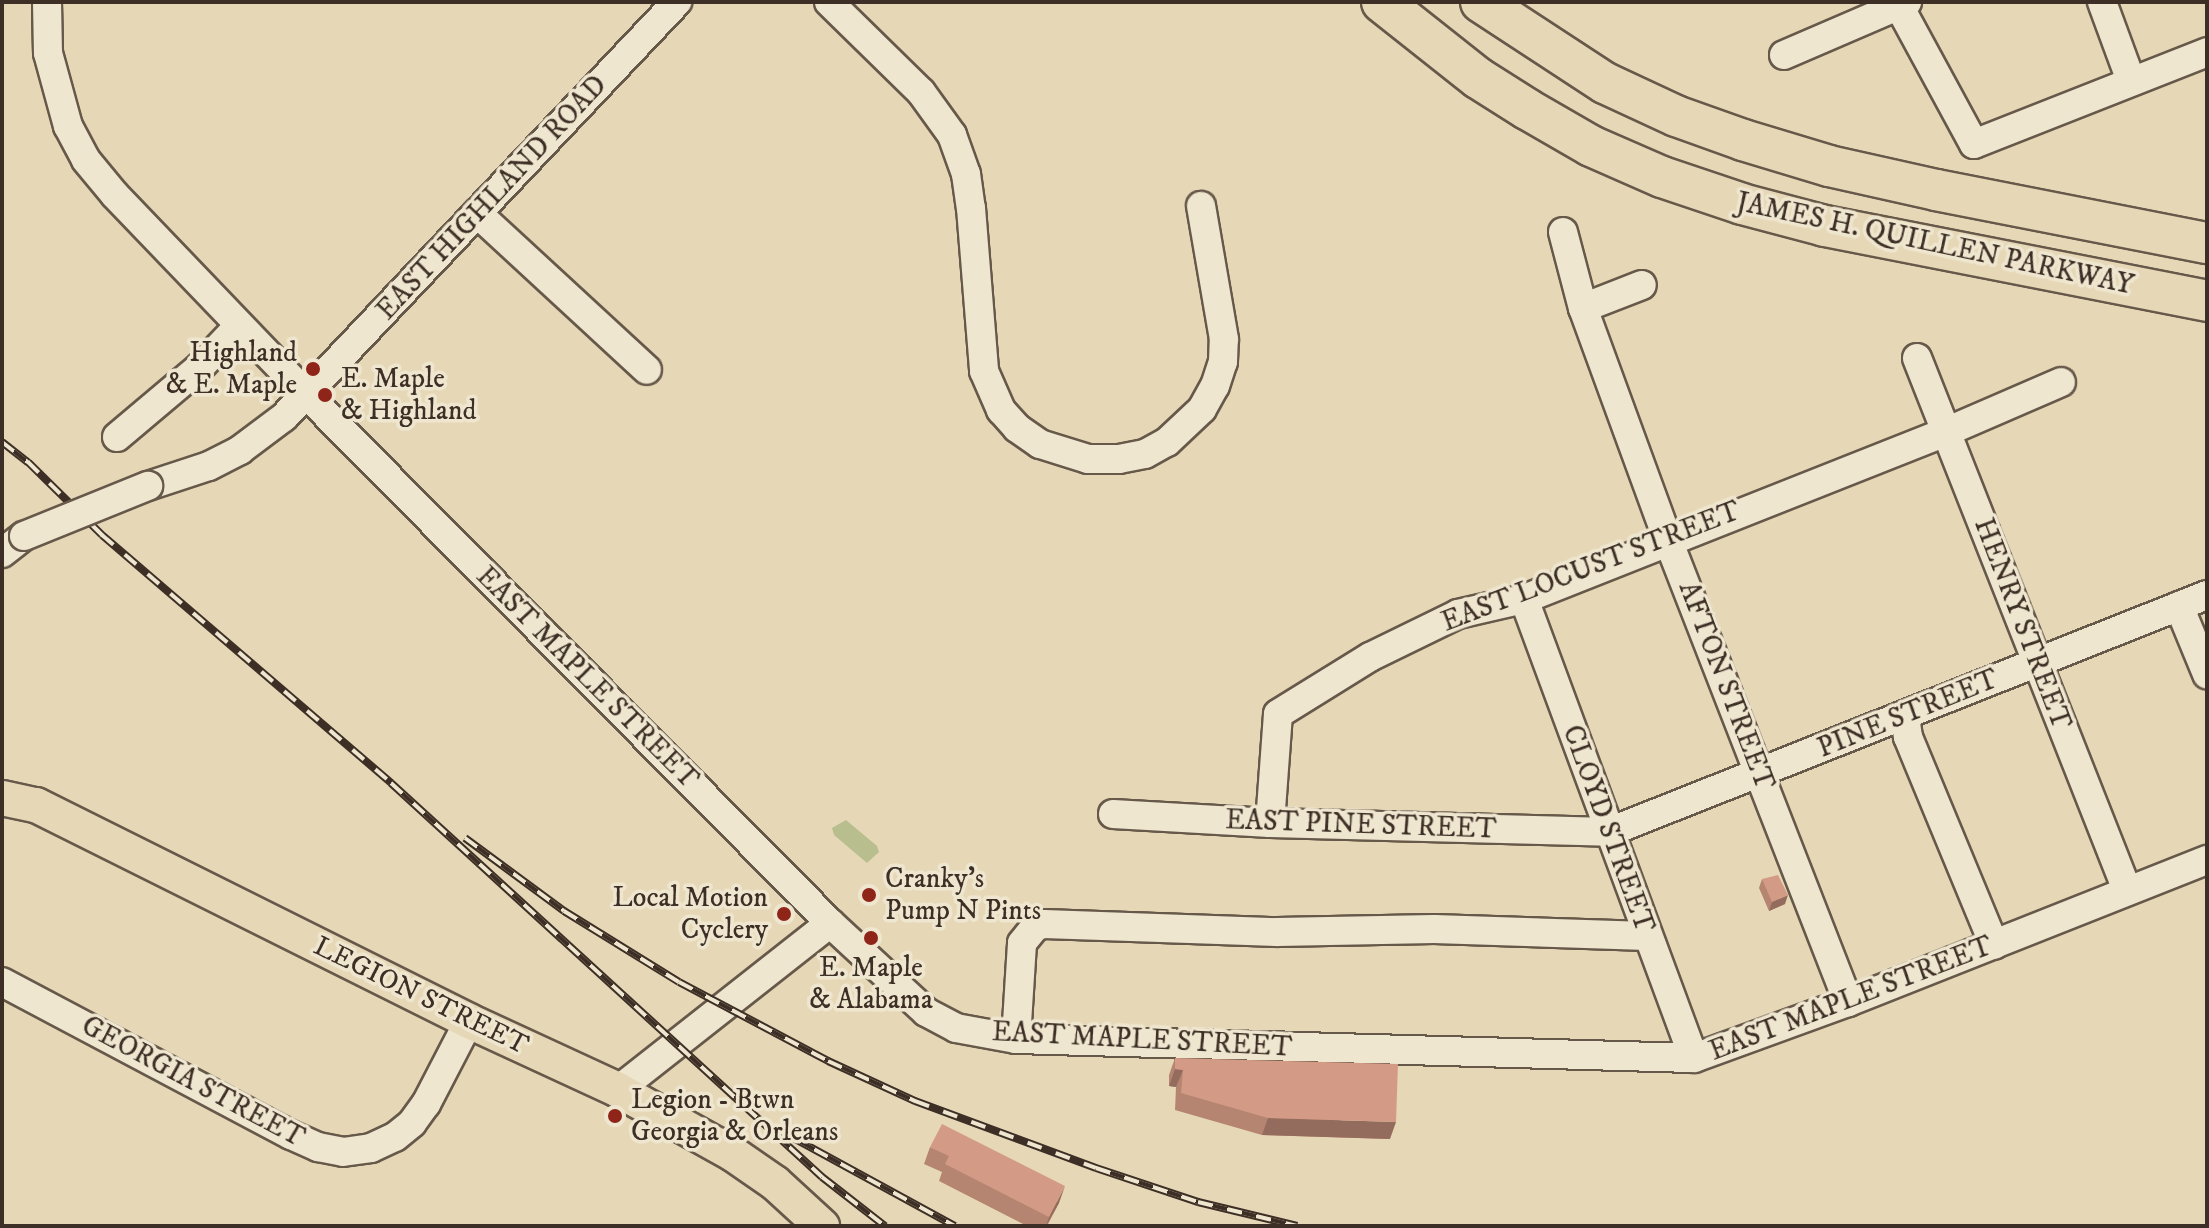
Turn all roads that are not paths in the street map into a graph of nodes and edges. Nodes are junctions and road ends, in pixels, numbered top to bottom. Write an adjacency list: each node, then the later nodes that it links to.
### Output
1 (47, 2): 18 (street, EAST MAPLE STREET)
2 (677, 2): 12 (street, EAST HIGHLAND ROAD)
3 (829, 2): 11 (street)
4 (1382, 2): 16 (highway, JAMES H. QUILLEN PARKWAY)
5 (1481, 2): 14 (highway, JAMES H. QUILLEN PARKWAY)
6 (2102, 2): 10 (street)
7 (1903, 4): 9 (street); 10 (street)
8 (2207, 52): 10 (street)
9 (1784, 55)
10 (2131, 81)
11 (1201, 206)
12 (477, 213): 20 (street); 22 (street, EAST HIGHLAND ROAD)
13 (1563, 232): 17 (street, AFTON STREET)
14 (2207, 243)
15 (1642, 285): 17 (street)
16 (2207, 301)
17 (1583, 308): 25 (street, AFTON STREET)
18 (239, 326): 22 (street, EAST MAPLE STREET); 24 (street)
19 (1917, 358): 23 (street, HENRY STREET)
20 (647, 370)
21 (2061, 382): 23 (street, EAST LOCUST STREET)
22 (307, 395): 26 (street, EAST HIGHLAND ROAD, bridge); 40 (street, EAST MAPLE STREET)
23 (1948, 431): 25 (street, EAST LOCUST STREET); 30 (street, HENRY STREET)
24 (117, 437)
25 (1668, 540): 28 (street, EAST LOCUST STREET); 33 (street, AFTON STREET)
26 (13, 545)
27 (2207, 595): 29 (street, PINE STREET)
28 (1524, 599): 36 (street, EAST LOCUST STREET); 37 (street, CLOYD STREET)
29 (2179, 606): 30 (street, PINE STREET); 31 (street)
30 (2036, 662): 32 (street, PINE STREET); 39 (street, HENRY STREET)
31 (2207, 674)
32 (1905, 716): 33 (street, PINE STREET); 42 (street)
33 (1761, 774): 37 (street, PINE STREET); 44 (street, AFTON STREET)
34 (2, 798): 45 (main road, LEGION STREET)
35 (1113, 814): 36 (street, EAST PINE STREET)
36 (1270, 823): 37 (street, EAST PINE STREET)
37 (1609, 832): 41 (street, CLOYD STREET)
38 (2207, 860): 39 (street, EAST MAPLE STREET)
39 (2127, 890): 42 (street, EAST MAPLE STREET)
40 (830, 923): 46 (street, EAST MAPLE STREET); 48 (street)
41 (1647, 936): 46 (street); 47 (street, CLOYD STREET)
42 (1994, 945): 44 (street, EAST MAPLE STREET)
43 (2, 982): 45 (street, GEORGIA STREET)
44 (1848, 1002): 47 (street, EAST MAPLE STREET)
45 (469, 1021): 48 (main road, LEGION STREET)
46 (1016, 1039): 47 (street, EAST MAPLE STREET)
47 (1694, 1058)
48 (618, 1090): 49 (main road, LEGION STREET)
49 (818, 1225)

